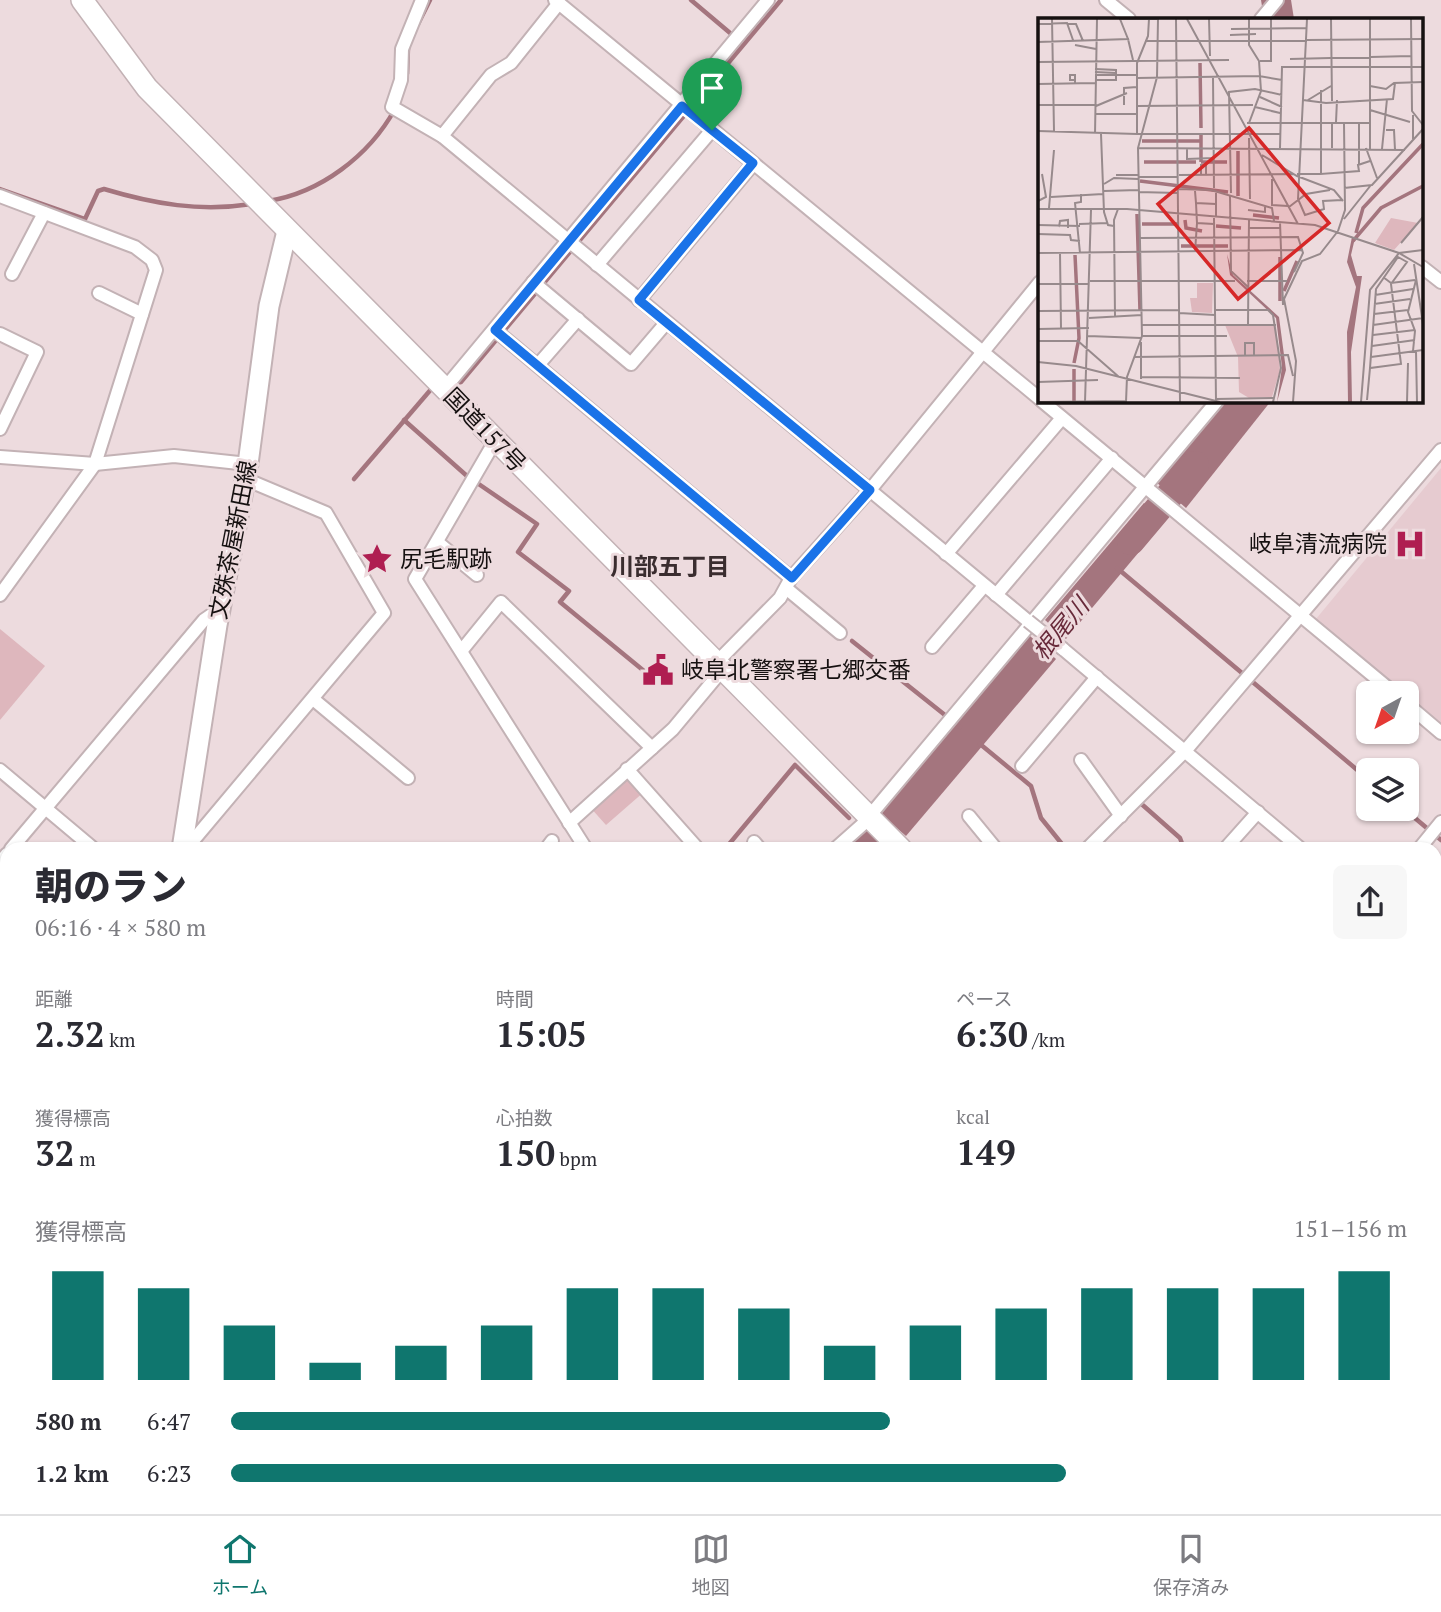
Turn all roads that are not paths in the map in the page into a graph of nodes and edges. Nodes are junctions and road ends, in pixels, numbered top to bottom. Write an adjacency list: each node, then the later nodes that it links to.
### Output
1 (82, 0): 15 (highway, 国道157号)
2 (422, 0): 11 (street)
3 (768, 0): 9 (street)
4 (1106, 0): 7 (street)
5 (1277, 0): 8 (street)
6 (557, 2): 9 (street); 11 (street)
7 (1128, 18)
8 (1262, 18)
9 (682, 106): 10 (street); 16 (street)
10 (712, 130): 12 (street); 17 (street)
11 (442, 136): 16 (street)
12 (753, 163): 24 (street); 30 (street)
13 (0, 197): 14 (street)
14 (44, 213): 19 (street); 25 (street)
15 (287, 231): 32 (highway, 国道157号); 43 (main road, 文殊茶屋新田線)
16 (568, 241): 17 (street); 20 (street)
17 (597, 265): 24 (street)
18 (1424, 269): 21 (street)
19 (12, 274)
20 (533, 282): 26 (street); 28 (street)
21 (1441, 282)
22 (1038, 284): 30 (street)
23 (99, 293): 25 (street)
24 (639, 300): 27 (street)
25 (142, 314): 42 (street)
26 (578, 319): 27 (street); 31 (street)
27 (666, 323): 45 (street)
28 (495, 330): 31 (street); 32 (street)
29 (0, 334): 37 (street)
30 (982, 351): 33 (street); 45 (street)
31 (538, 365): 49 (street)
32 (441, 384): 38 (highway, 国道157号)
33 (1038, 398)
34 (1043, 402): 36 (street)
35 (1216, 402): 44 (street)
36 (1062, 418): 41 (street); 47 (street)
37 (0, 429)
38 (495, 441): 46 (street); 58 (highway, 国道157号)
39 (1441, 450): 54 (street)
40 (0, 457): 42 (street)
41 (1112, 458): 44 (street); 51 (street)
42 (95, 464): 43 (street); 52 (street)
43 (247, 472): 53 (main road, 文殊茶屋新田線); 61 (street)
44 (1148, 489): 54 (street); 77 (street)
45 (870, 490): 47 (street); 49 (street)
46 (437, 542): 48 (street); 57 (street)
47 (946, 554): 50 (street)
48 (477, 575)
49 (789, 583): 55 (street); 58 (street)
50 (984, 586): 51 (street); 56 (street)
51 (996, 595): 59 (street, bridge)
52 (0, 596)
53 (220, 608): 71 (street); 80 (main road, 文殊茶屋新田線)
54 (1302, 617): 60 (street); 65 (street)
55 (840, 633)
56 (932, 647)
57 (461, 650): 64 (street); 76 (street)
58 (720, 666): 64 (street); 77 (highway, 国道157号)
59 (1097, 677): 65 (street); 67 (street)
60 (1379, 681)
61 (313, 699): 70 (street); 81 (street)
62 (1419, 714): 63 (street)
63 (1441, 733)
64 (652, 748): 68 (street)
65 (1185, 751): 72 (street); 74 (street)
66 (1081, 760): 74 (street)
67 (1022, 766)
68 (627, 769): 76 (street); 83 (street)
69 (0, 770): 71 (street)
70 (408, 778)
71 (46, 810): 78 (street); 79 (street)
72 (1258, 813): 87 (street); 88 (street)
73 (969, 816): 85 (street)
74 (1121, 816): 86 (street)
75 (1441, 822): 89 (street)
76 (569, 823): 82 (street)
77 (884, 832): 84 (street)
78 (18, 842)
79 (85, 842)
80 (185, 842)
81 (190, 842)
82 (581, 842)
83 (692, 842)
84 (855, 842)
85 (990, 842)
86 (1094, 842)
87 (1231, 842)
88 (1293, 842)
89 (1425, 842)

